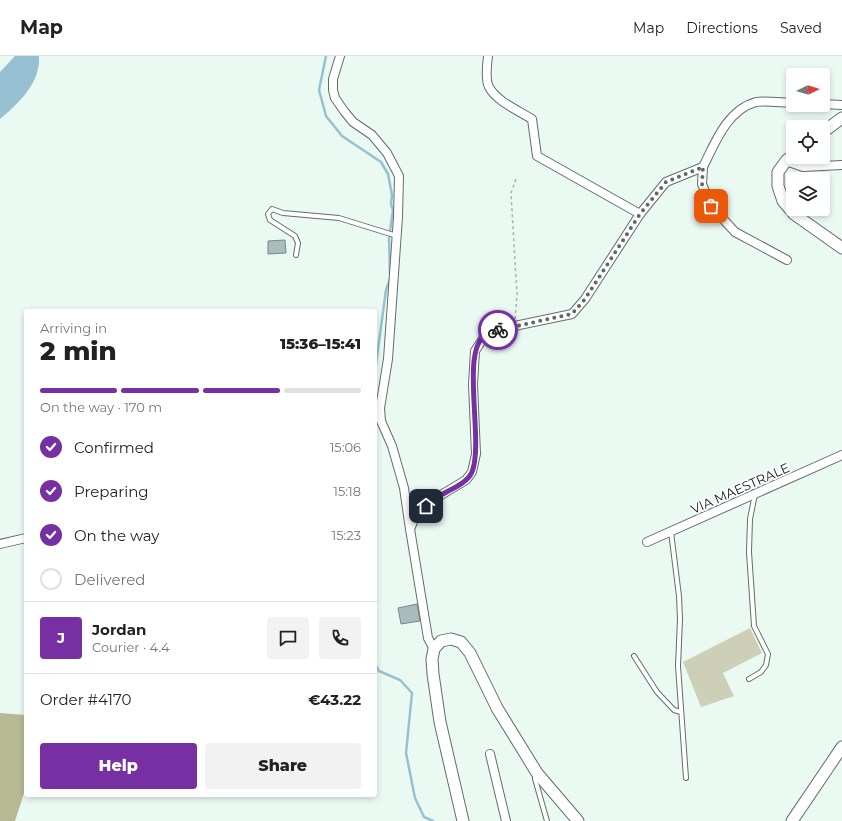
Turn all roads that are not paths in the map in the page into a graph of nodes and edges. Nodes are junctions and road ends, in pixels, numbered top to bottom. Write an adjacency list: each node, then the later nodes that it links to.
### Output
1 (340, 56): 13 (street)
2 (488, 56): 12 (street)
3 (786, 103): 11 (street)
4 (830, 104): 5 (street)
5 (842, 105)
6 (842, 118): 7 (street)
7 (830, 127)
8 (786, 162): 14 (street)
9 (798, 164): 10 (street)
10 (842, 165)
11 (703, 167): 12 (street); 16 (street)
12 (640, 214): 19 (street)
13 (397, 236): 15 (lane); 19 (street)
14 (842, 248)
15 (296, 255)
16 (787, 260)
17 (842, 455): 18 (street, VIA MAESTRALE)
18 (755, 494): 20 (street, VIA MAESTRALE); 26 (lane)
19 (410, 529): 24 (street)
20 (670, 532): 22 (street, VIA MAESTRALE); 27 (lane)
21 (24, 538): 23 (street)
22 (647, 542)
23 (0, 544)
24 (434, 649): 30 (street); 32 (street)
25 (634, 656): 27 (lane)
26 (749, 679)
27 (681, 712): 31 (lane)
28 (842, 747): 36 (street)
29 (490, 754): 33 (street)
30 (537, 772): 34 (lane); 35 (street)
31 (686, 778)
32 (462, 821)
33 (506, 821)
34 (547, 821)
35 (578, 821)
36 (792, 821)

